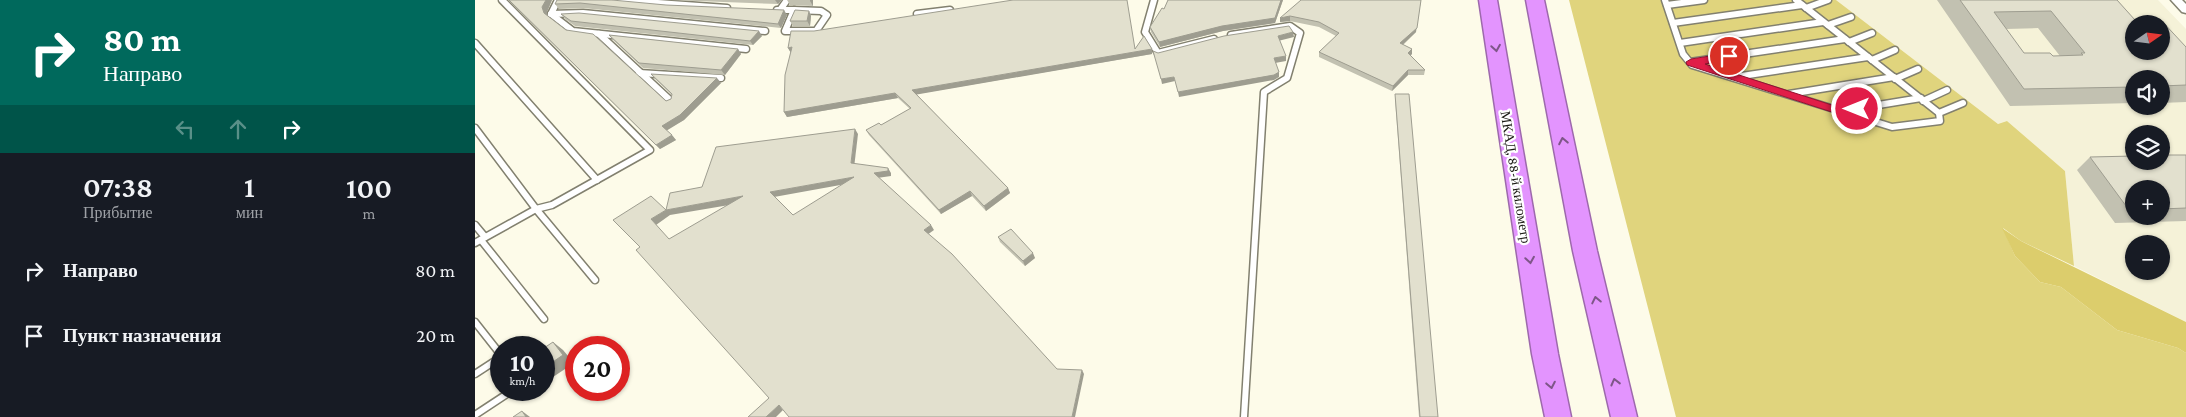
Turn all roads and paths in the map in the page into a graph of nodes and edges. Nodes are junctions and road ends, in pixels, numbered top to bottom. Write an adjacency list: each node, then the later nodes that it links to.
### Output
1 (502, 0): 48 (lane)
2 (558, 0): 20 (lane)
3 (616, 0): 14 (lane)
4 (787, 0): 17 (lane)
5 (1154, 0): 60 (lane)
6 (1488, 0): 61 (highway, МКАД, 88-й километр, one-way to 61)
7 (1535, 0): 62 (highway, one-way to 7)
8 (1704, 0): 12 (lane)
9 (1796, 0): 13 (lane)
10 (1828, 0): 13 (lane)
11 (2176, 0): 19 (street)
12 (1666, 3): 23 (lane)
13 (1804, 6): 23 (lane); 24 (lane)
14 (737, 8)
15 (765, 9): 17 (lane)
16 (961, 9): 21 (lane)
17 (780, 10): 18 (lane)
18 (793, 10): 18 (lane)
19 (2186, 10)
20 (551, 14): 25 (lane); 27 (lane)
21 (917, 14)
22 (1851, 17): 24 (lane)
23 (1673, 23): 30 (lane)
24 (1826, 24): 28 (lane); 30 (lane)
25 (765, 31)
26 (1872, 33): 28 (lane)
27 (598, 34): 31 (lane); 36 (lane)
28 (1847, 40): 33 (lane); 34 (lane)
29 (475, 43): 48 (lane)
30 (1680, 43): 34 (lane)
31 (746, 49)
32 (1895, 50): 33 (lane)
33 (1870, 58): 38 (lane); 39 (lane)
34 (1691, 62): 38 (lane)
35 (1919, 69): 39 (lane)
36 (639, 73): 37 (lane); 43 (lane)
37 (721, 78)
38 (1734, 78): 41 (lane)
39 (1895, 78): 41 (lane); 42 (lane)
40 (1947, 90): 42 (lane)
41 (1787, 94): 45 (lane)
42 (1922, 100): 45 (lane); 46 (lane)
43 (671, 101)
44 (1963, 103): 46 (lane)
45 (1841, 111): 46 (lane)
46 (1939, 113)
47 (475, 128): 49 (lane)
48 (597, 180): 49 (lane)
49 (536, 208): 51 (lane); 52 (lane)
50 (475, 225): 51 (lane)
51 (480, 240): 53 (lane)
52 (595, 280)
53 (544, 319)
54 (475, 322): 55 (lane)
55 (490, 342)
56 (490, 364): 57 (lane)
57 (475, 374)
58 (496, 401): 59 (lane)
59 (475, 415)
60 (1244, 417)
61 (1558, 417)
62 (1624, 417)

